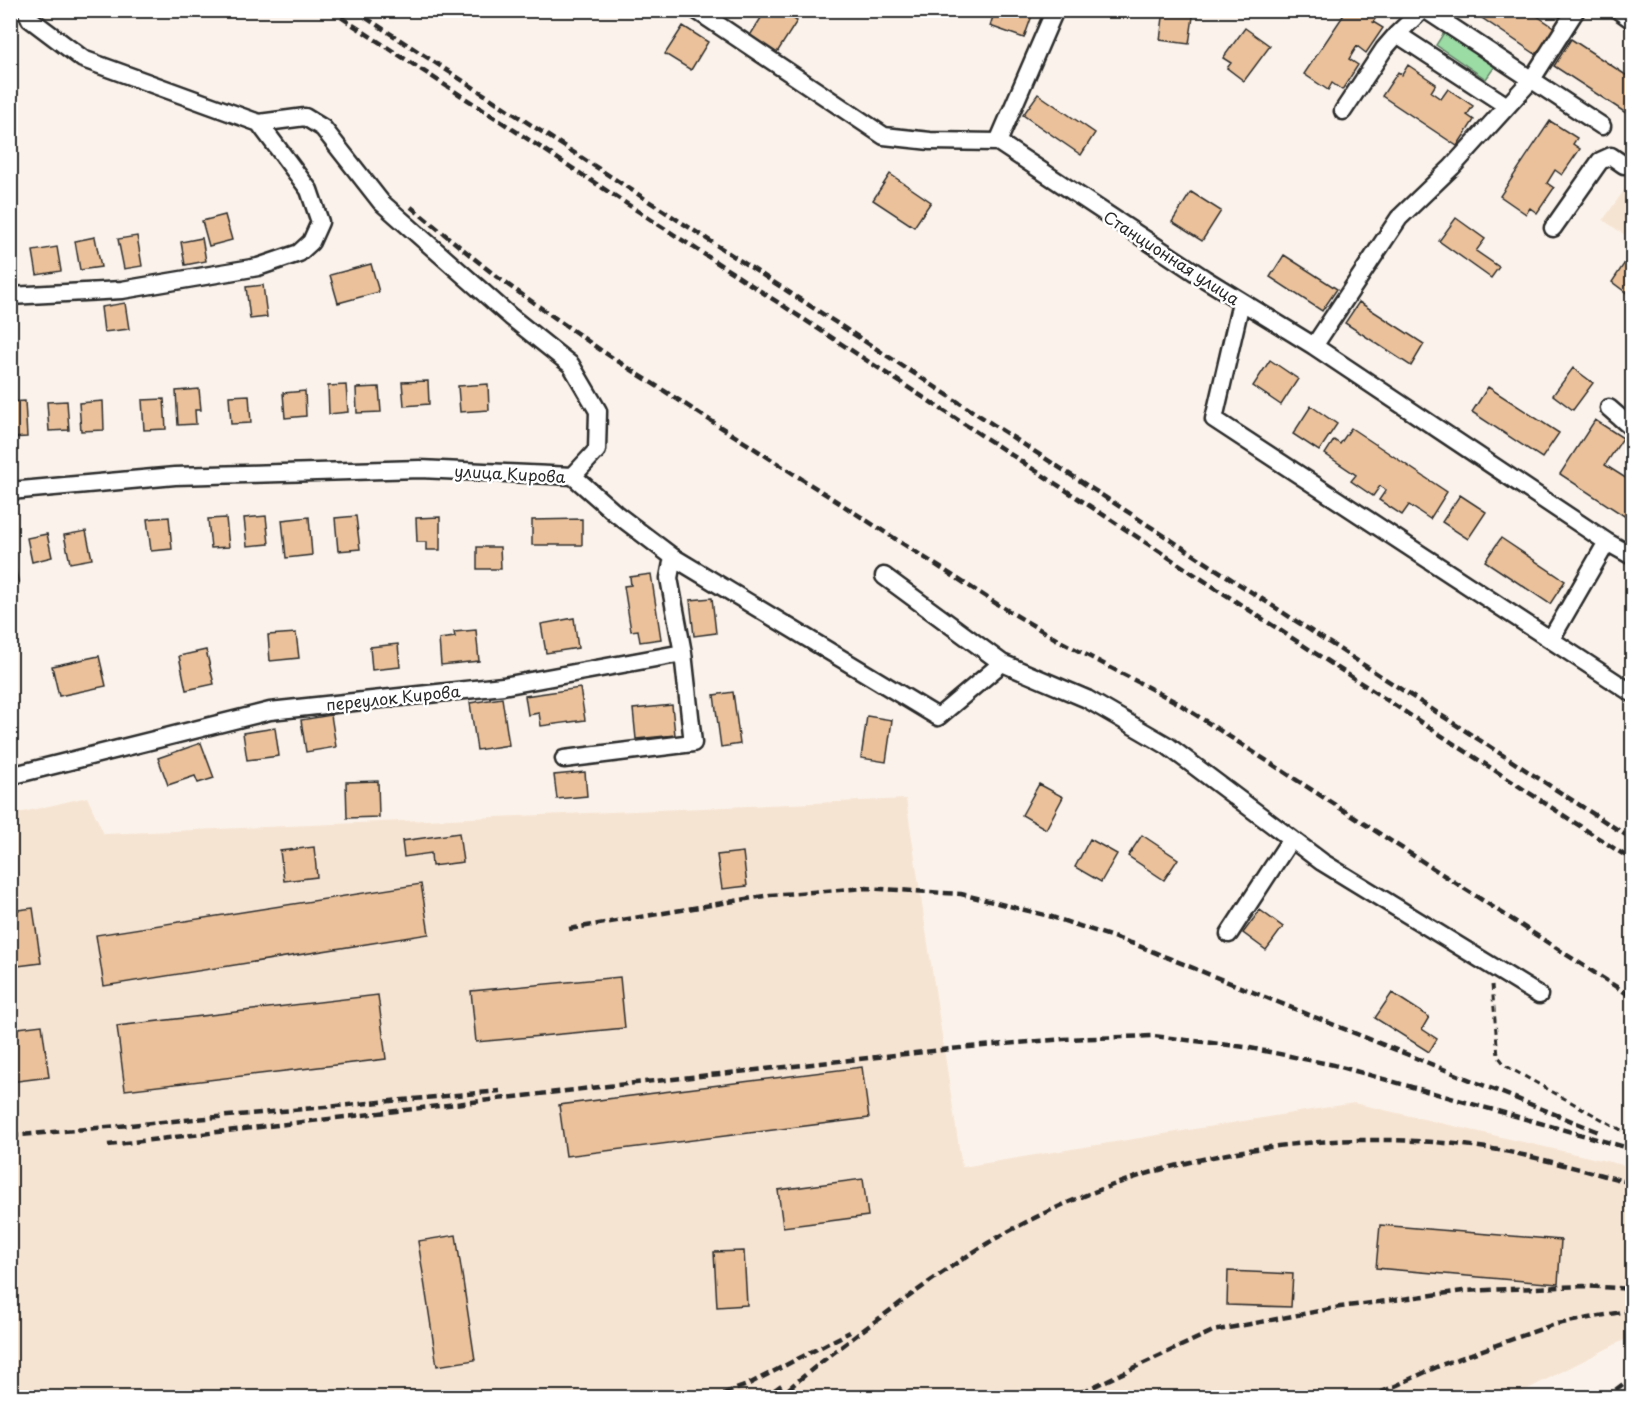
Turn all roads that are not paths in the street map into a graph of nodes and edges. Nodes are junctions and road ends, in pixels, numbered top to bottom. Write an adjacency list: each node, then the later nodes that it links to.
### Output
1 (26, 10): 12 (street)
2 (696, 10): 14 (street)
3 (1055, 10): 14 (street)
4 (1424, 10): 8 (street); 9 (street)
5 (1576, 10): 9 (street)
6 (1618, 10): 7 (street)
7 (1632, 20)
8 (1397, 34): 10 (street); 11 (street)
9 (1532, 79): 10 (street); 13 (street)
10 (1507, 106): 19 (street)
11 (1343, 111)
12 (259, 123): 17 (street); 22 (street)
13 (1602, 126)
14 (998, 142): 18 (street, Станционная улица)
15 (1632, 163): 16 (street)
16 (1553, 228)
17 (10, 296)
18 (1241, 302): 19 (street, Станционная улица); 28 (street)
19 (1314, 346): 24 (street, Станционная улица)
20 (1609, 408): 21 (street)
21 (1632, 428)
22 (573, 476): 23 (street, улица Кирова); 26 (street, улица Кирова)
23 (10, 491)
24 (1607, 542): 25 (street, Станционная улица); 28 (street)
25 (1632, 556)
26 (673, 557): 29 (street); 30 (street, улица Кирова)
27 (884, 576): 30 (street)
28 (1551, 639): 31 (street)
29 (683, 653): 32 (street); 33 (street, переулок Кирова)
30 (1002, 663): 34 (street)
31 (1632, 693)
32 (564, 759)
33 (10, 776)
34 (1291, 839): 35 (street); 36 (street)
35 (1229, 934)
36 (1539, 995)

